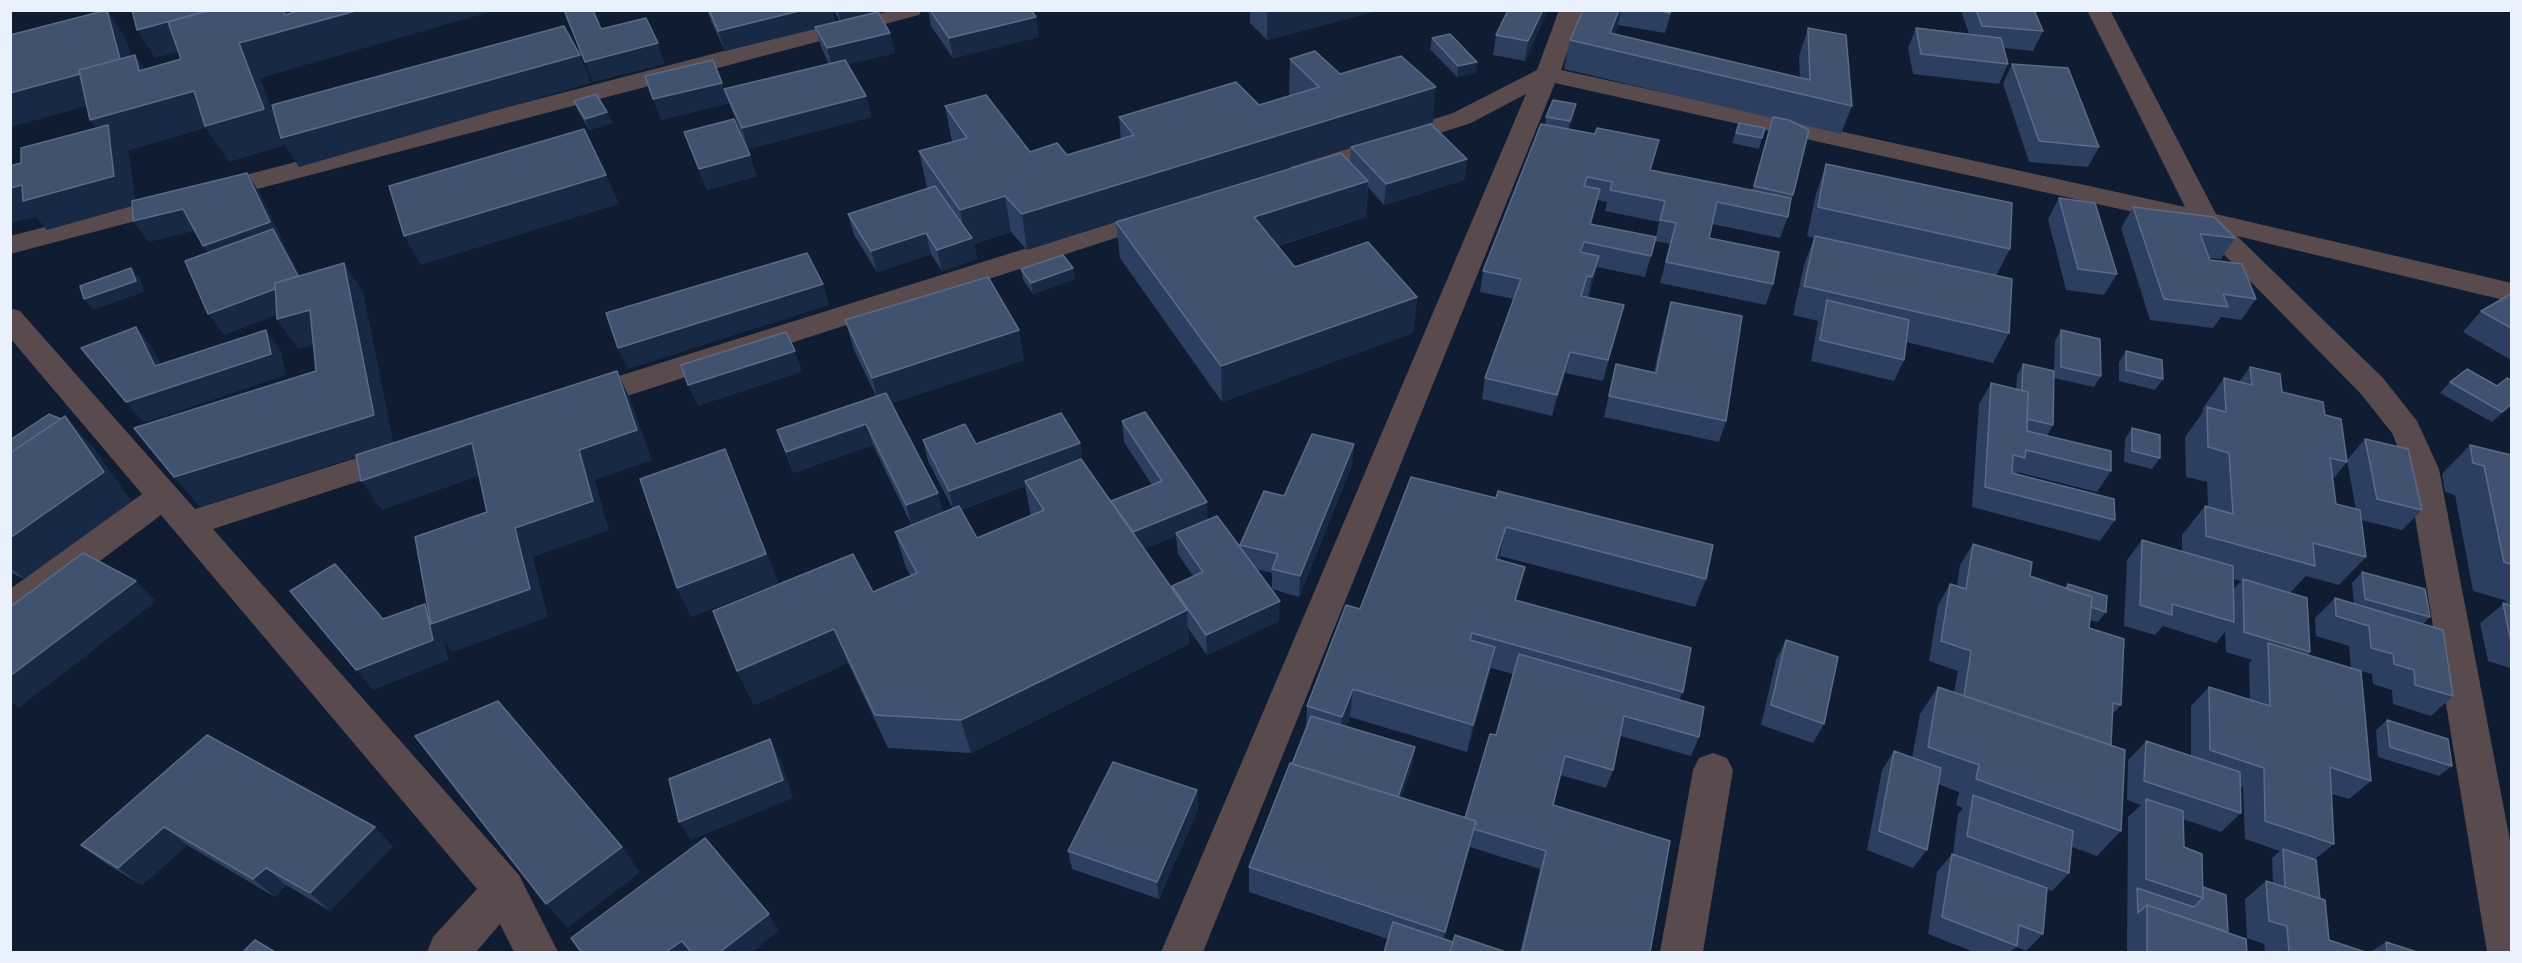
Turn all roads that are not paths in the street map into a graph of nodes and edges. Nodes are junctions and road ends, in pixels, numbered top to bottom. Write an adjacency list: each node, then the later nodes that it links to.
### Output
1 (911, 10): 8 (street)
2 (1571, 10): 4 (street)
3 (2098, 10): 7 (street)
4 (1547, 74): 5 (street); 7 (street); 20 (street)
5 (1280, 176)
6 (1178, 209): 11 (street)
7 (2205, 220): 9 (street); 22 (street)
8 (10, 245)
9 (2511, 293)
10 (10, 318): 13 (street)
11 (552, 408)
12 (427, 448): 14 (street)
13 (164, 496): 14 (street); 15 (street)
14 (188, 524): 17 (street)
15 (10, 609)
16 (1713, 770): 21 (street)
17 (504, 889): 18 (street); 19 (street)
18 (448, 952)
19 (537, 952)
20 (1182, 952)
21 (1681, 952)
22 (2509, 952)

